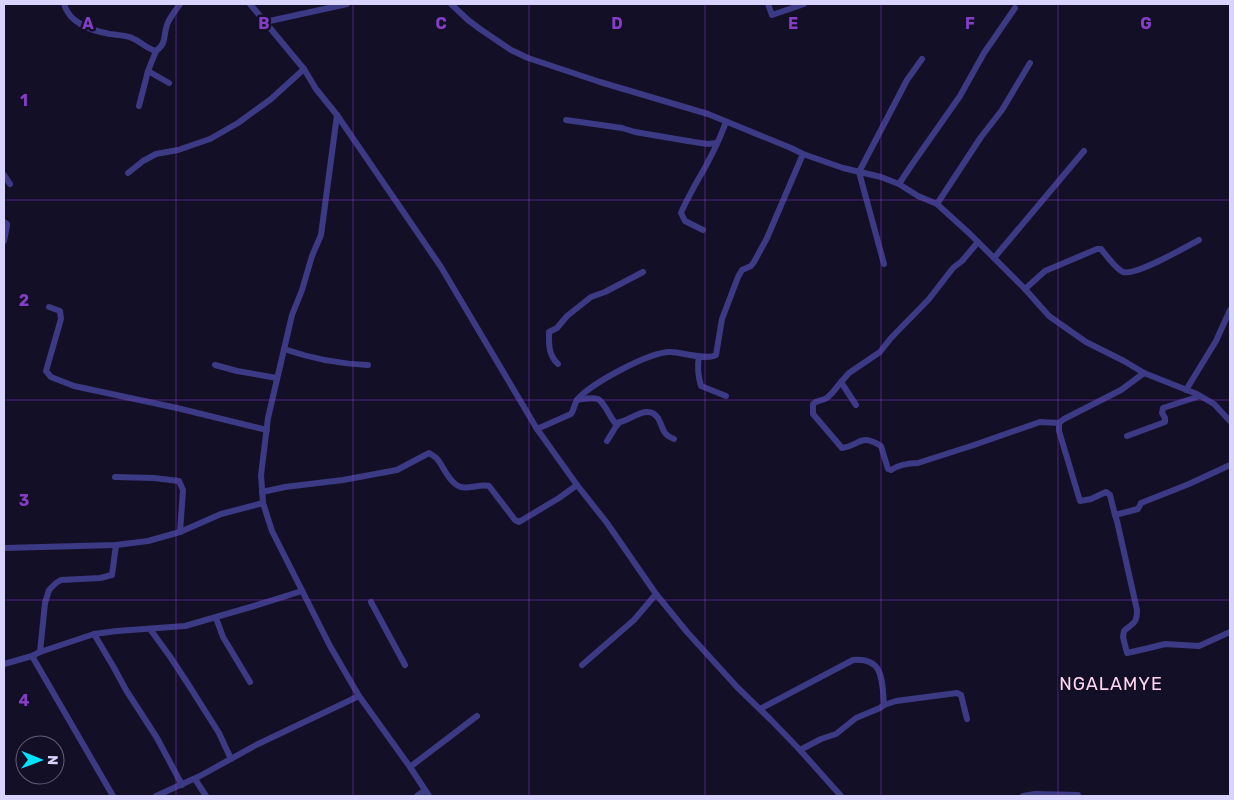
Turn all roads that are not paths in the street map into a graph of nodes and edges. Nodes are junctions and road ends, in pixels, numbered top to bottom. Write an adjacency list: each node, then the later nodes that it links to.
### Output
1 (64, 4): 10 (street)
2 (180, 4): 10 (street)
3 (250, 4): 9 (street)
4 (346, 4): 9 (street)
5 (451, 4): 19 (street)
6 (768, 4): 7 (street)
7 (804, 4)
8 (1015, 8): 27 (street)
9 (265, 22): 13 (street)
10 (156, 51): 14 (street)
11 (922, 59): 23 (street)
12 (1030, 62): 28 (street)
13 (304, 69): 17 (street); 24 (street)
14 (148, 72): 15 (street); 16 (street)
15 (169, 83)
16 (139, 106)
17 (337, 116): 40 (street); 58 (street)
18 (566, 120): 20 (street)
19 (726, 122): 20 (street); 22 (street)
20 (718, 143): 30 (street)
21 (1084, 151): 34 (street)
22 (803, 154): 23 (street); 41 (street)
23 (859, 172): 27 (street); 35 (street)
24 (128, 173)
25 (4, 176): 26 (street)
26 (10, 184)
27 (899, 184): 28 (street)
28 (937, 204): 33 (street)
29 (4, 222): 32 (street)
30 (703, 230)
31 (1199, 240): 37 (street)
32 (4, 241)
33 (978, 242): 34 (street); 47 (street)
34 (994, 258): 37 (street)
35 (884, 264)
36 (643, 272): 42 (street)
37 (1025, 289): 45 (street)
38 (49, 307): 59 (street)
39 (1230, 310): 49 (street)
40 (284, 349): 44 (street); 46 (street)
41 (700, 356): 48 (street); 50 (street)
42 (558, 364)
43 (215, 365): 46 (street)
44 (368, 366)
45 (1144, 373): 49 (street); 57 (street)
46 (277, 378): 59 (street)
47 (841, 382): 54 (street); 57 (street)
48 (594, 386): 52 (street); 53 (street)
49 (1186, 390): 51 (street)
50 (726, 396)
51 (1200, 396): 55 (street); 60 (street)
52 (578, 400): 53 (street); 58 (street)
53 (598, 400): 56 (street)
54 (856, 405)
55 (1230, 421)
56 (619, 423): 61 (street); 62 (street)
57 (1059, 423): 68 (street)
58 (537, 429): 65 (street)
59 (267, 430): 66 (street)
60 (1127, 436)
61 (674, 439)
62 (607, 441)
63 (1230, 465): 68 (street)
64 (116, 477): 69 (street)
65 (577, 485): 66 (street); 73 (street)
66 (262, 492): 67 (street)
67 (263, 503): 69 (street); 72 (street)
68 (1115, 515): 77 (street)
69 (180, 532): 70 (street)
70 (116, 545): 71 (street); 79 (street)
71 (4, 548)
72 (302, 591): 75 (street); 85 (street)
73 (656, 594): 82 (street); 87 (street)
74 (371, 602): 83 (street)
75 (216, 618): 76 (street); 84 (street)
76 (150, 629): 78 (street); 91 (street)
77 (1230, 632)
78 (94, 634): 79 (street); 94 (street)
79 (40, 652): 80 (street)
80 (32, 656): 81 (street); 97 (street)
81 (4, 664)
82 (582, 664)
83 (405, 665)
84 (250, 682)
85 (359, 696): 91 (street); 92 (street)
86 (884, 705): 87 (street); 89 (street); 90 (street)
87 (760, 709): 90 (street)
88 (477, 716): 92 (street)
89 (967, 719)
90 (800, 750): 101 (street)
91 (231, 759): 93 (street)
92 (410, 767): 95 (street)
93 (195, 778): 94 (street); 99 (street)
94 (182, 785): 98 (street)
95 (427, 793): 100 (street)
96 (1078, 795): 102 (street)
97 (113, 796)
98 (156, 796)
99 (206, 796)
100 (417, 796)
101 (840, 796)
102 (1023, 796)

